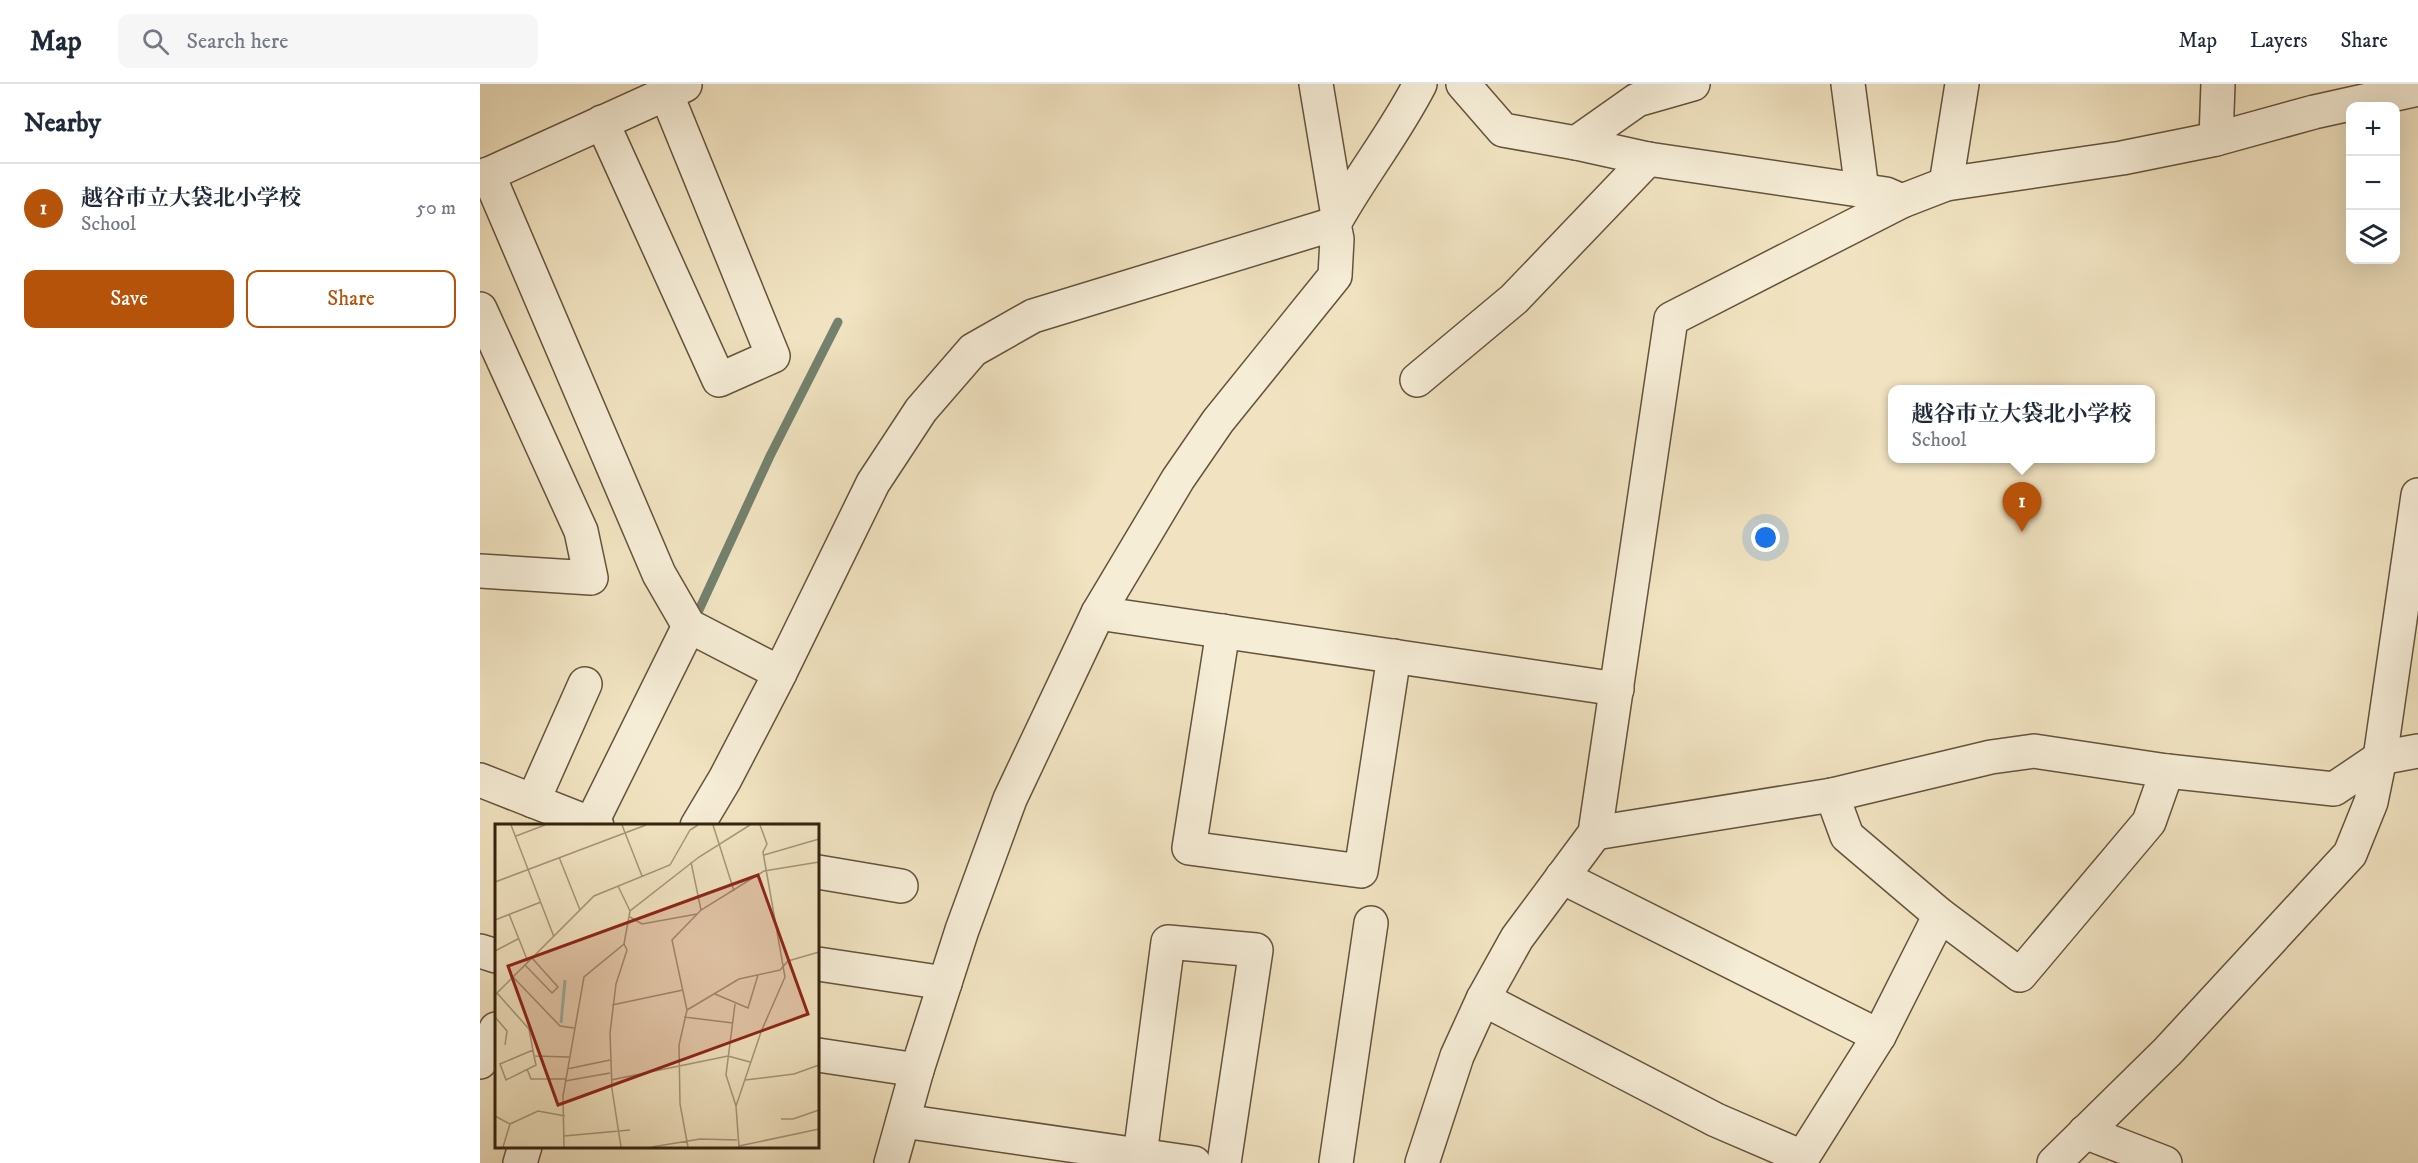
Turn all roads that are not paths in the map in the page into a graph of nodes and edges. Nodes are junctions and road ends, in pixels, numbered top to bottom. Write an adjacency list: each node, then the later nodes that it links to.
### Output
1 (1316, 84): 18 (street)
2 (1420, 84): 18 (street)
3 (1463, 84): 12 (street)
4 (1693, 84): 12 (street)
5 (1848, 84): 16 (street)
6 (1962, 84): 15 (street)
7 (2218, 84): 11 (street)
8 (676, 89): 10 (street); 10 (street)
9 (2418, 89): 11 (street)
10 (619, 105): 14 (street)
11 (2216, 139): 15 (street)
12 (1576, 142): 13 (street)
13 (1648, 159): 16 (street); 20 (street)
14 (484, 176): 24 (street)
15 (1946, 184): 17 (street)
16 (1862, 190): 17 (street)
17 (1902, 201): 29 (street)
18 (1336, 220): 23 (street); 27 (street)
19 (480, 309): 22 (street)
20 (1417, 380)
21 (2418, 495): 31 (street)
22 (480, 571)
23 (1098, 613): 25 (street); 47 (street)
24 (689, 626): 27 (street); 36 (street)
25 (1222, 631): 26 (street); 26 (street)
26 (1395, 656): 29 (street)
27 (780, 673): 37 (street)
28 (585, 684): 35 (street)
29 (1617, 689): 38 (street)
30 (2418, 750): 31 (street)
31 (2380, 758): 32 (street); 55 (street)
32 (2167, 771): 34 (street); 42 (street)
33 (480, 780): 35 (street)
34 (1832, 795): 38 (street); 42 (street)
35 (533, 801): 36 (street)
36 (592, 824)
37 (698, 824)
38 (1594, 833): 40 (street)
39 (819, 872): 41 (street)
40 (1562, 877): 48 (street); 50 (street)
41 (901, 886)
42 (1940, 915): 50 (street)
43 (1371, 923): 63 (street)
44 (480, 951): 45 (street)
45 (495, 956)
46 (819, 964): 47 (street)
47 (945, 983): 53 (street)
48 (1483, 999): 58 (street); 64 (street)
49 (495, 1031): 52 (street)
50 (1879, 1036): 58 (street)
51 (819, 1054): 53 (street)
52 (480, 1062)
53 (917, 1070): 54 (street)
54 (903, 1121): 57 (street); 60 (street)
55 (2085, 1132): 65 (street); 66 (street)
56 (524, 1148): 59 (street)
57 (1133, 1157): 61 (street); 62 (street)
58 (1800, 1160)
59 (520, 1163)
60 (891, 1163)
61 (1194, 1163)
62 (1224, 1163)
63 (1336, 1163)
64 (1422, 1163)
65 (2054, 1163)
66 (2165, 1163)

